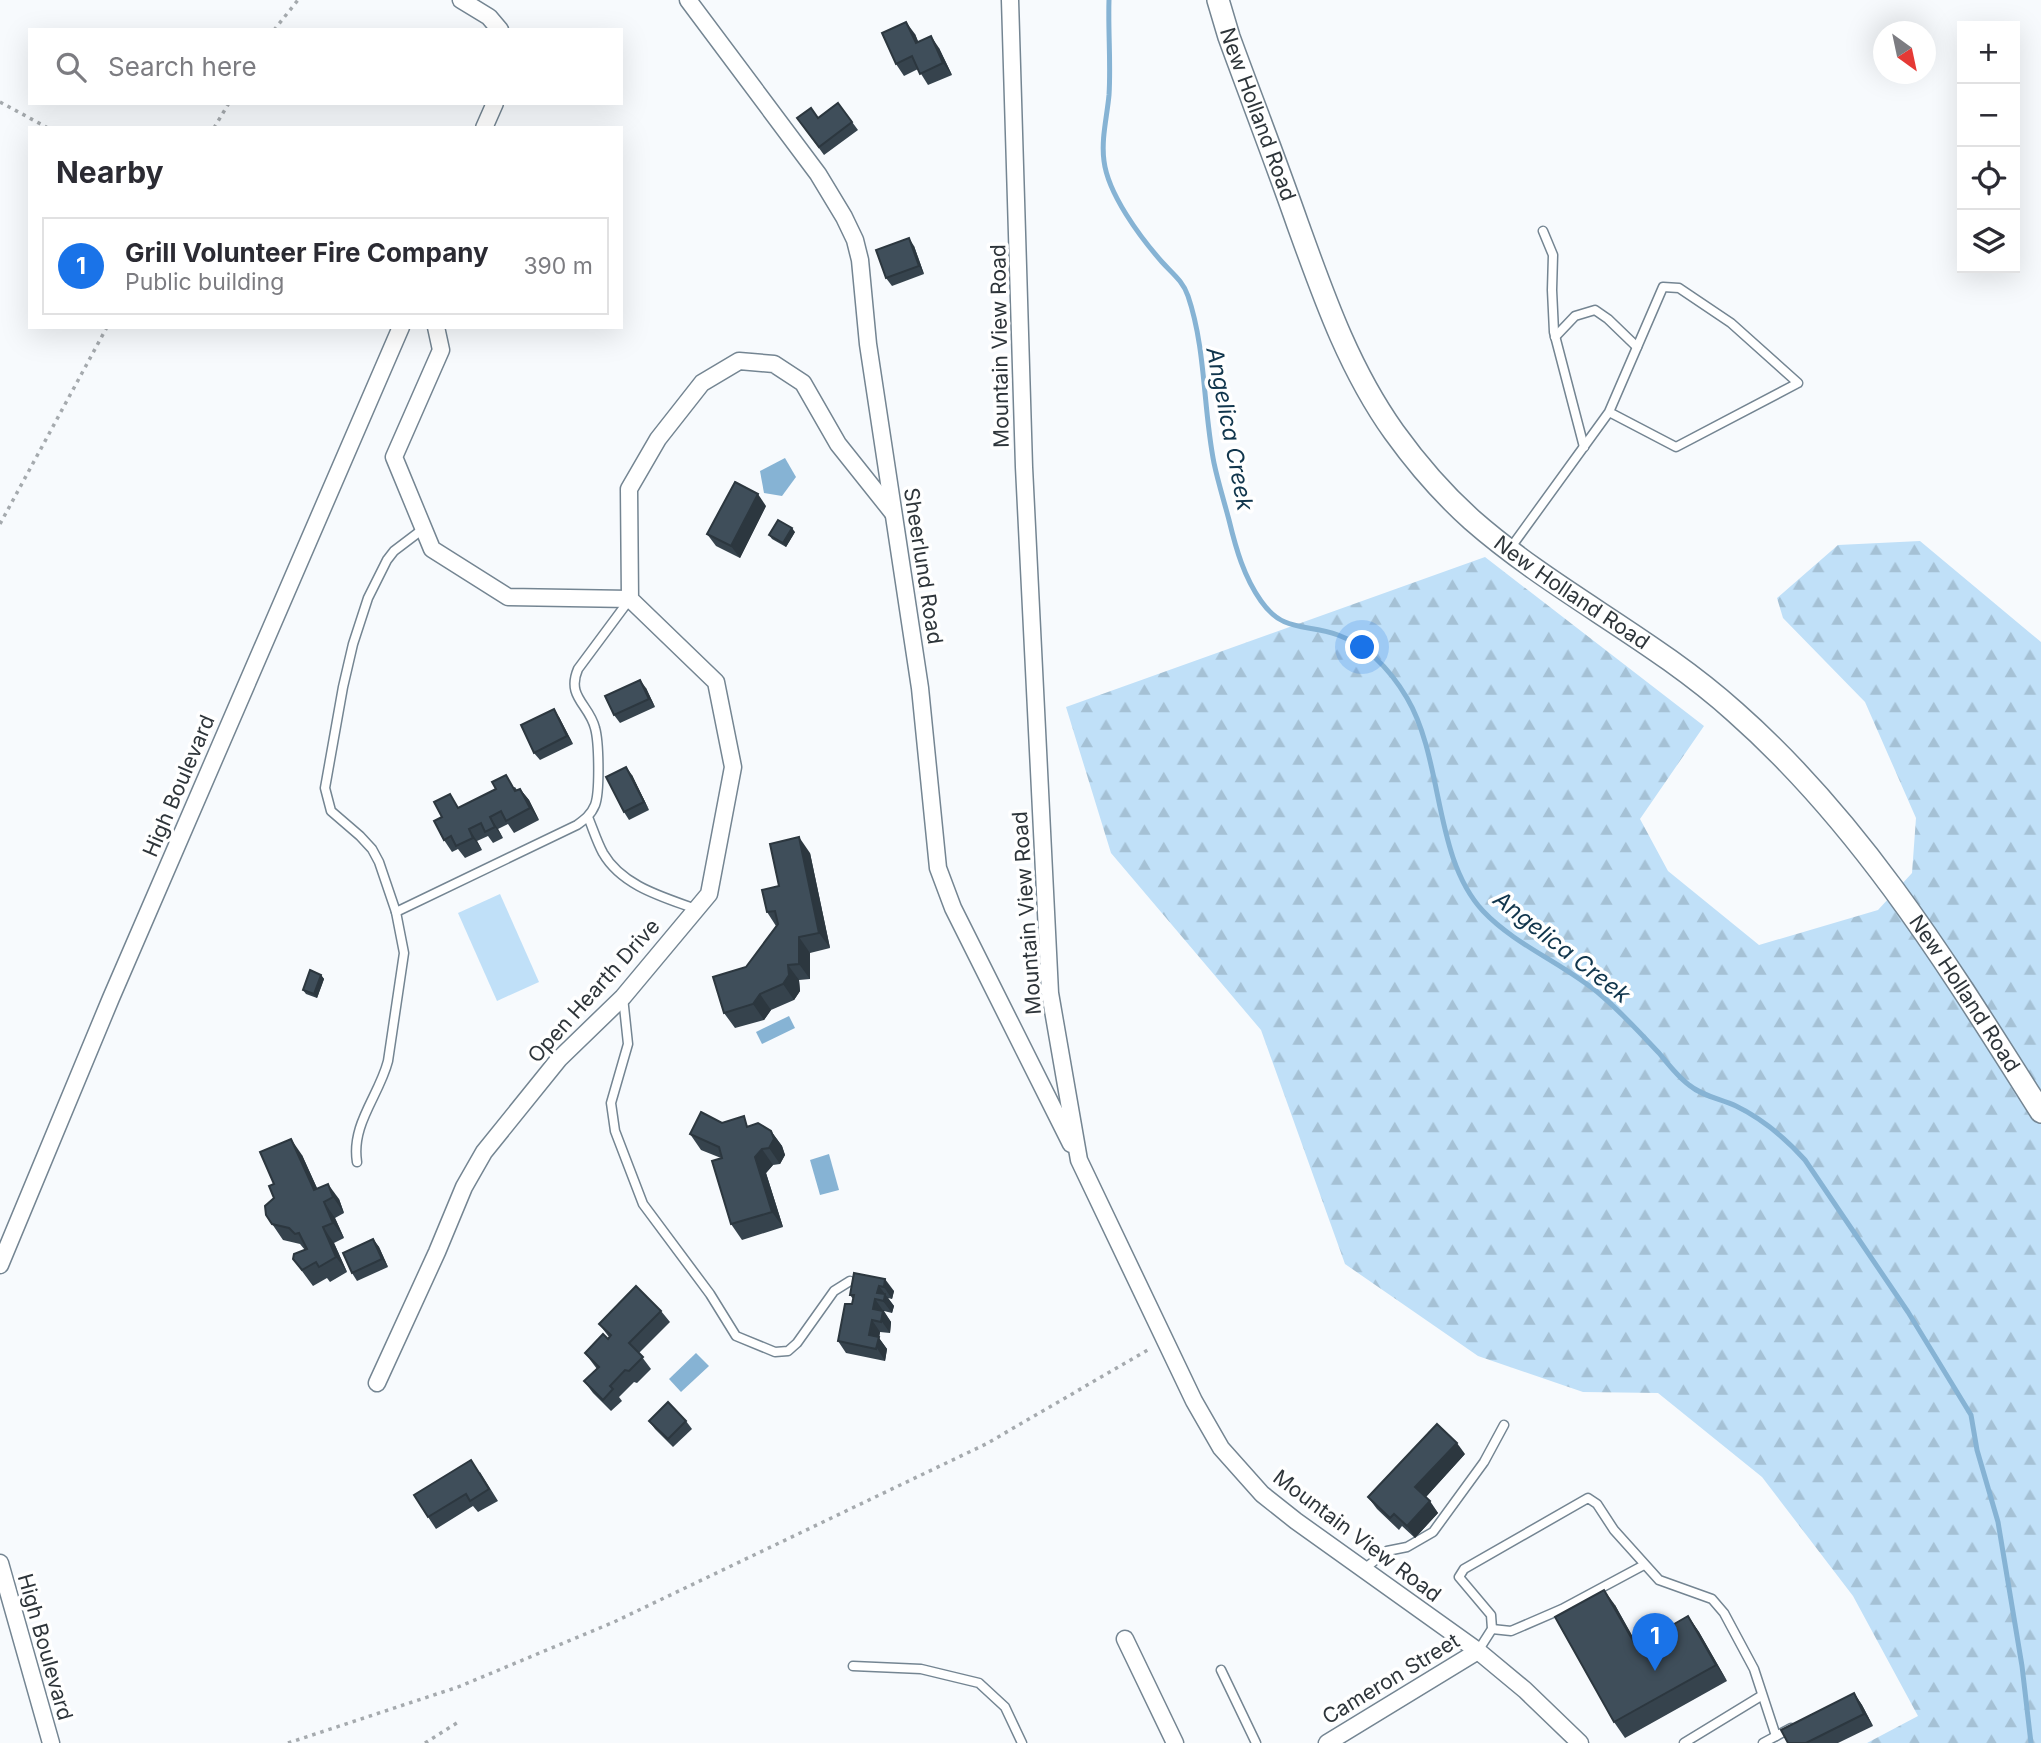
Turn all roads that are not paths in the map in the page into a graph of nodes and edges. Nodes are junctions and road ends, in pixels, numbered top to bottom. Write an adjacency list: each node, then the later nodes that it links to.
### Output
1 (461, 0): 5 (street)
2 (688, 0): 15 (street, Sheerlund Road)
3 (1010, 0): 24 (street, Mountain View Road)
4 (1218, 0): 17 (main road, New Holland Road)
5 (498, 28)
6 (494, 105): 7 (street)
7 (485, 126)
8 (1543, 231): 11 (lane)
9 (400, 329): 26 (street, High Boulevard)
10 (436, 329): 16 (street)
11 (1555, 337): 12 (lane); 14 (lane)
12 (1637, 347): 13 (lane); 13 (lane)
13 (1608, 412): 14 (lane)
14 (1584, 447): 17 (lane)
15 (893, 513): 18 (street); 24 (street, Sheerlund Road)
16 (423, 529): 18 (street); 21 (lane)
17 (1509, 550): 23 (main road, New Holland Road)
18 (630, 599): 19 (lane); 20 (street, Open Hearth Drive)
19 (588, 817): 20 (lane); 21 (lane)
20 (696, 909): 22 (street, Open Hearth Drive)
21 (396, 912): 25 (lane)
22 (623, 997): 27 (lane); 28 (street, Open Hearth Drive)
23 (2041, 1112)
24 (1079, 1160): 32 (street, Mountain View Road)
25 (357, 1162)
26 (0, 1265)
27 (850, 1281)
28 (376, 1383)
29 (1504, 1425): 32 (lane)
30 (0, 1563): 41 (street, High Boulevard)
31 (1644, 1564): 33 (lane); 33 (lane); 38 (lane)
32 (1364, 1569): 35 (street, Mountain View Road)
33 (1492, 1629): 35 (lane)
34 (1125, 1639): 43 (street)
35 (1478, 1651): 45 (street, Cameron Street); 46 (street, Mountain View Road)
36 (853, 1666): 42 (lane)
37 (1221, 1670): 44 (lane)
38 (1761, 1696): 40 (lane); 47 (lane)
39 (1799, 1724): 40 (lane)
40 (1776, 1736): 48 (lane)
41 (51, 1743)
42 (1022, 1743)
43 (1175, 1743)
44 (1256, 1743)
45 (1327, 1743)
46 (1580, 1743)
47 (1684, 1743)
48 (1762, 1743)

